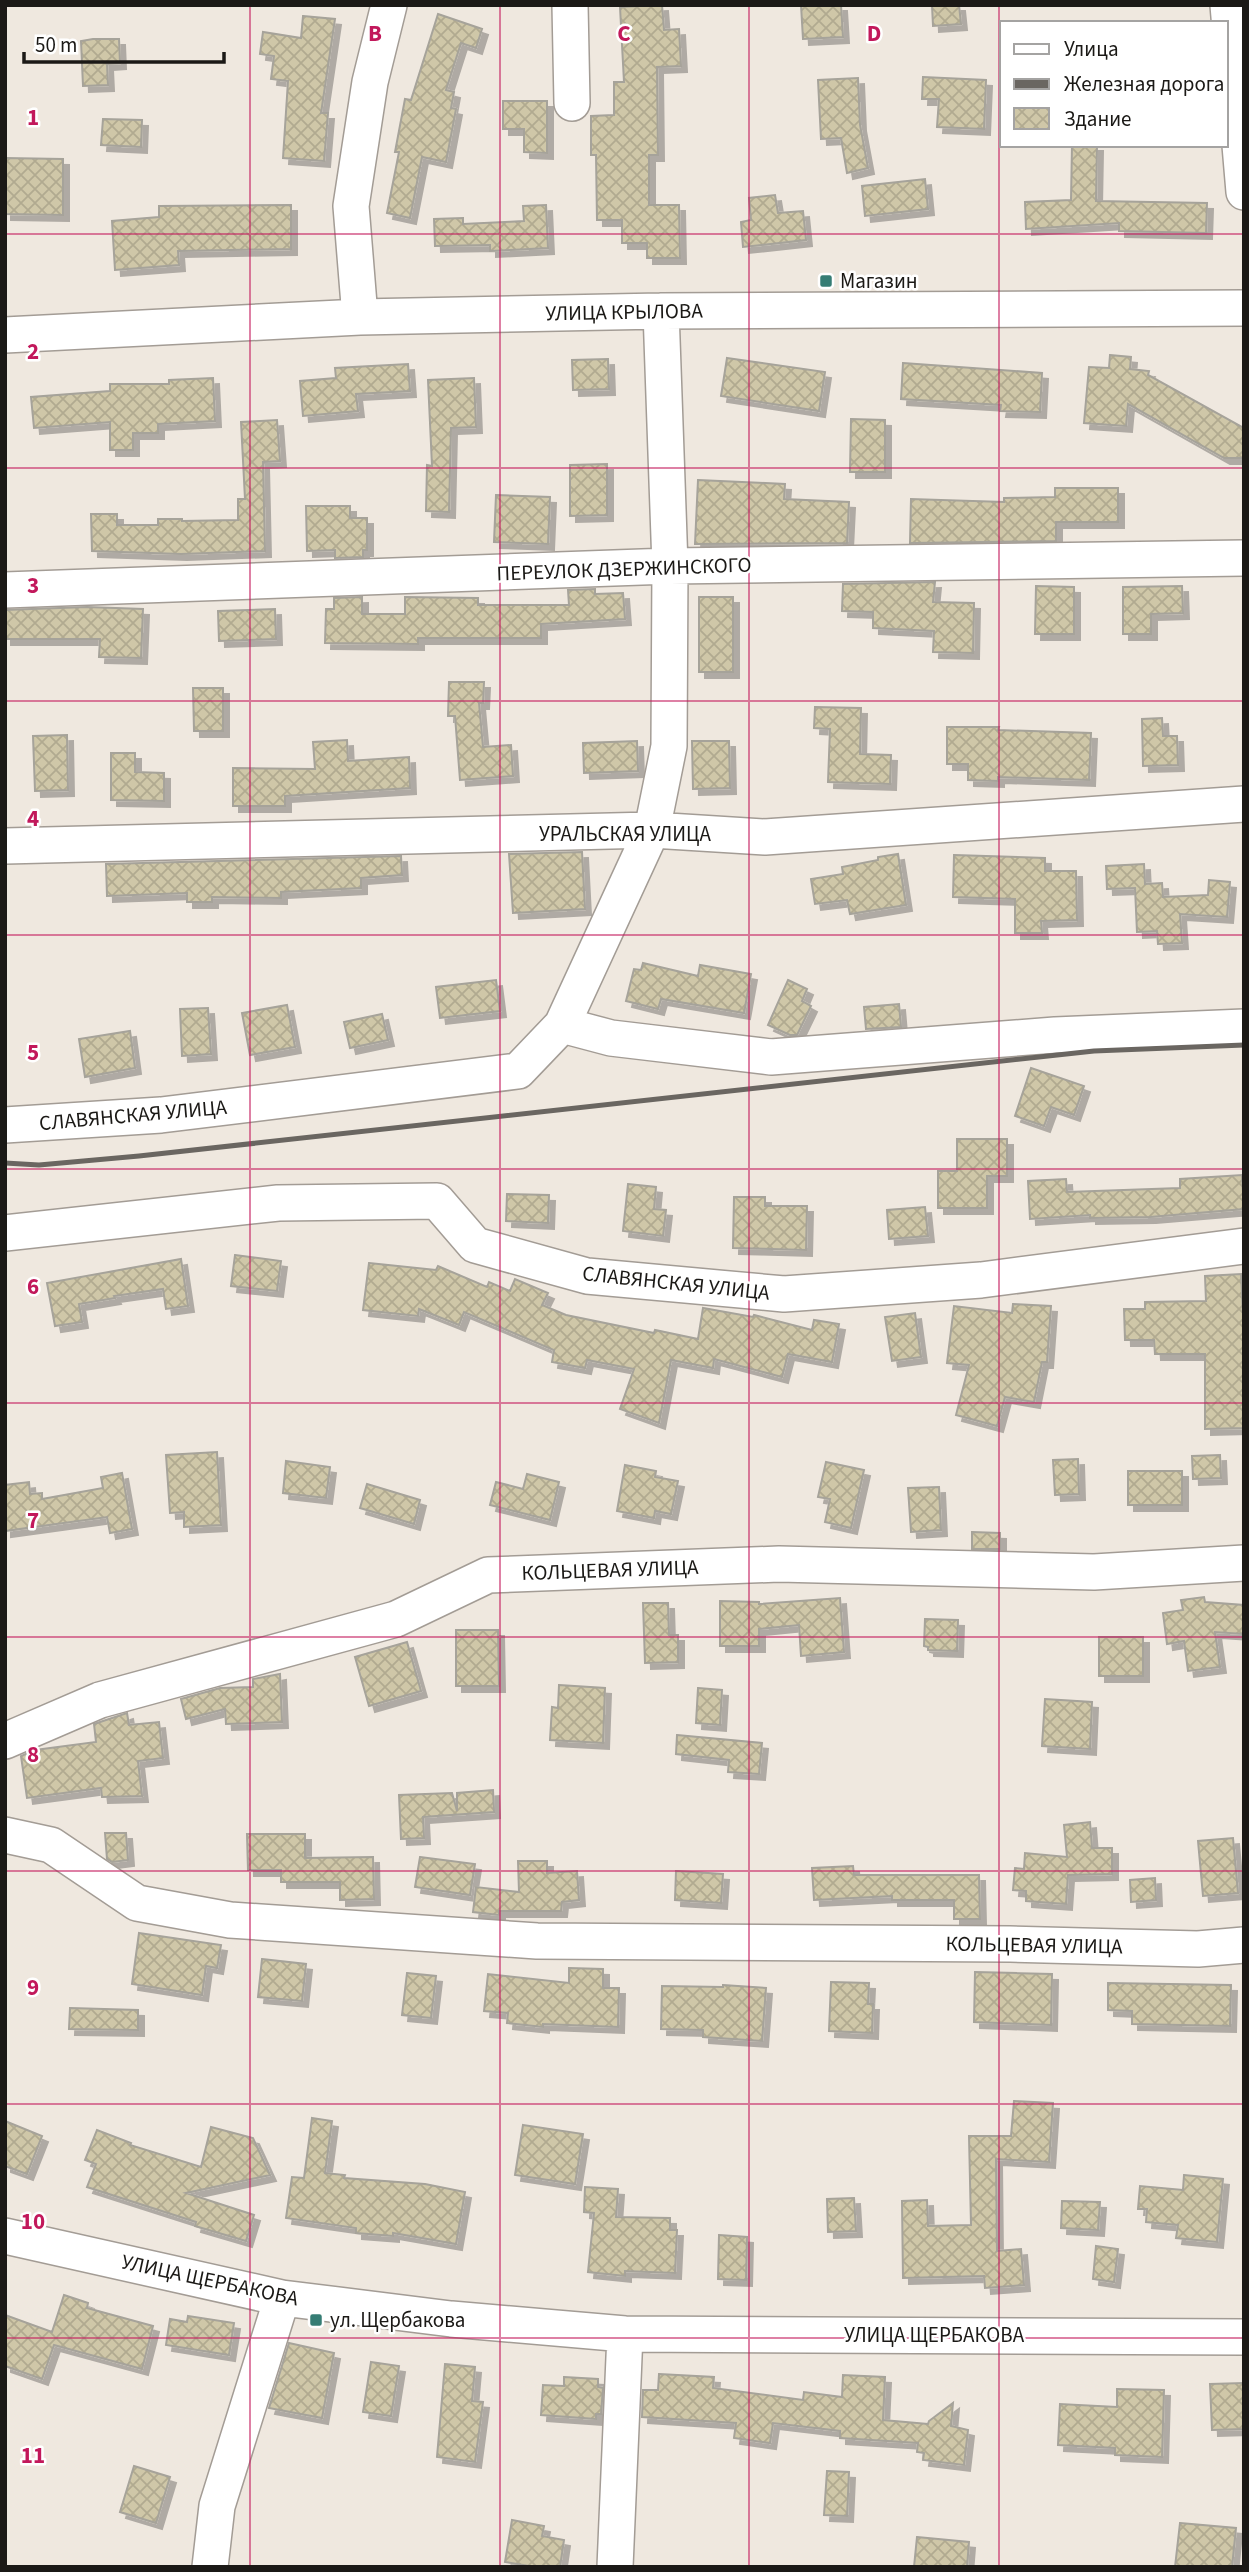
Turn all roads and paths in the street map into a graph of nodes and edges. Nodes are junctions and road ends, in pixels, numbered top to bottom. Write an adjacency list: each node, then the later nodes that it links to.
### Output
1 (389, 5): 8 (street)
2 (570, 5): 4 (street)
3 (1228, 5): 5 (street)
4 (572, 103)
5 (1244, 192)
6 (1244, 308): 7 (street, УЛИЦА КРЫЛОВА)
7 (661, 311): 8 (street, УЛИЦА КРЫЛОВА); 11 (street, СЛАВЯНСКАЯ УЛИЦА)
8 (360, 317): 9 (street, УЛИЦА КРЫЛОВА)
9 (5, 335)
10 (1244, 558): 11 (street, ПЕРЕУЛОК ДЗЕРЖИНСКОГО)
11 (670, 566): 12 (street, ПЕРЕУЛОК ДЗЕРЖИНСКОГО); 14 (street, СЛАВЯНСКАЯ УЛИЦА)
12 (5, 590)
13 (1244, 804): 14 (street, УРАЛЬСКАЯ УЛИЦА)
14 (652, 830): 15 (street, УРАЛЬСКАЯ УЛИЦА); 16 (street, СЛАВЯНСКАЯ УЛИЦА)
15 (5, 846)
16 (562, 1025): 17 (street); 18 (street, СЛАВЯНСКАЯ УЛИЦА)
17 (1244, 1027)
18 (5, 1125)
19 (5, 1233): 20 (street, СЛАВЯНСКАЯ УЛИЦА)
20 (1244, 1246)
21 (1244, 1563): 22 (street, КОЛЬЦЕВАЯ УЛИЦА)
22 (5, 1741)
23 (5, 1835): 24 (street, КОЛЬЦЕВАЯ УЛИЦА)
24 (1244, 1945)
25 (5, 2236): 26 (street, УЛИЦА ЩЕРБАКОВА)
26 (282, 2298): 27 (street, УЛИЦА ЩЕРБАКОВА); 29 (street)
27 (625, 2334): 28 (street, УЛИЦА ЩЕРБАКОВА); 30 (street)
28 (1244, 2337)
29 (210, 2567)
30 (615, 2567)

